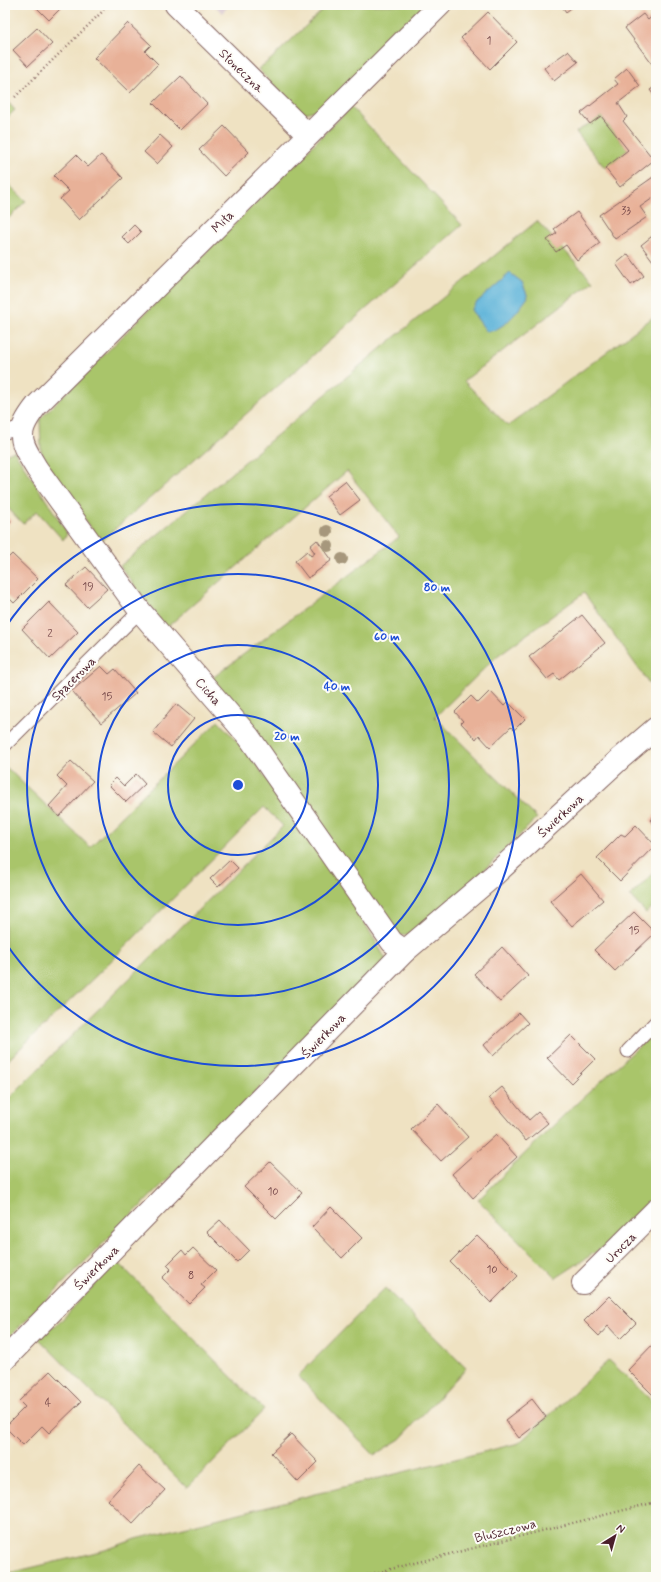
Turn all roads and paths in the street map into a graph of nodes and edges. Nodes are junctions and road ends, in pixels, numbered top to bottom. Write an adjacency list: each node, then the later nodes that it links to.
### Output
1 (109, 5): 4 (path)
2 (440, 5): 5 (street, Miła)
3 (183, 7): 5 (street, Słoneczna)
4 (15, 97)
5 (308, 135): 6 (street, Miła)
6 (14, 430): 7 (street, Cicha)
7 (140, 611): 9 (lane, Spacerowa); 10 (street, Cicha)
8 (656, 728): 10 (street, Świerkowa)
9 (5, 745)
10 (404, 951): 15 (street, Świerkowa)
11 (656, 1022): 12 (lane)
12 (628, 1051)
13 (656, 1210): 14 (street, Urocza)
14 (583, 1283)
15 (5, 1359)
16 (656, 1502): 17 (path, Bluszczowa)
17 (359, 1577)

